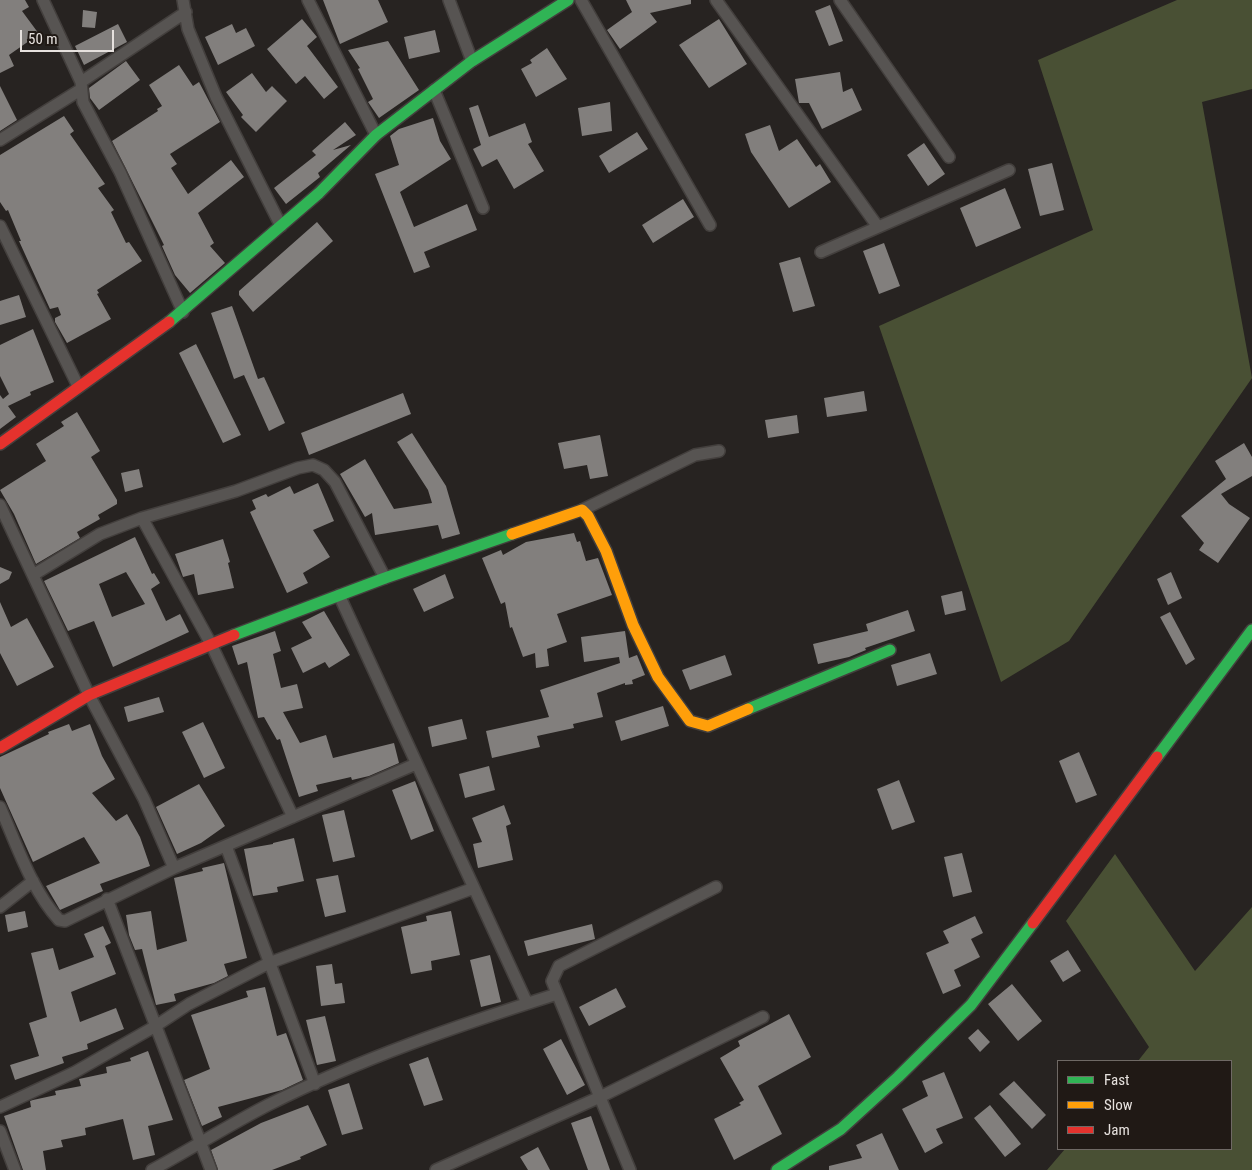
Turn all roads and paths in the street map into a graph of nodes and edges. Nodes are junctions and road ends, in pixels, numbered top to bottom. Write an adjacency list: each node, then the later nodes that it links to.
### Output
1 (43, 0): 11 (street)
2 (183, 0): 9 (street)
3 (308, 0): 13 (street)
4 (449, 0): 10 (street)
5 (568, 0): 10 (street)
6 (582, 0): 18 (street)
7 (716, 0): 21 (street)
8 (840, 0): 15 (street)
9 (186, 12): 11 (street); 20 (street)
10 (472, 60): 12 (street)
11 (81, 86): 14 (street); 23 (street)
12 (434, 90): 13 (street); 17 (street)
13 (376, 135): 20 (street)
14 (0, 140)
15 (949, 157)
16 (1009, 170): 21 (street)
17 (483, 208)
18 (710, 225)
19 (0, 226): 24 (street)
20 (281, 226): 23 (street)
21 (878, 227): 22 (street)
22 (822, 252)
23 (183, 312): 24 (street)
24 (78, 386): 25 (street)
25 (0, 444)
26 (719, 451): 28 (street)
27 (0, 505): 30 (street)
28 (582, 510): 31 (street); 35 (street)
29 (142, 518): 30 (street); 31 (street); 34 (street)
30 (33, 576): 36 (street)
31 (385, 578): 32 (street)
32 (339, 595): 34 (street); 38 (street)
33 (1252, 630): 63 (street)
34 (211, 644): 36 (street); 40 (street)
35 (890, 650)
36 (89, 695): 37 (street); 42 (street)
37 (0, 748)
38 (416, 764): 40 (street); 45 (street)
39 (0, 807): 43 (street)
40 (292, 817): 41 (street)
41 (226, 846): 42 (street); 48 (street)
42 (174, 868): 46 (street)
43 (33, 881): 46 (street); 47 (street)
44 (716, 887): 49 (street)
45 (474, 888): 48 (street); 50 (street)
46 (106, 899): 52 (street)
47 (0, 907)
48 (269, 963): 52 (street); 53 (street)
49 (557, 994): 50 (street); 54 (street)
50 (527, 1003): 53 (street)
51 (763, 1017): 54 (street)
52 (154, 1027): 55 (street); 57 (street)
53 (315, 1084): 57 (street)
54 (600, 1097): 61 (street); 62 (street)
55 (0, 1107)
56 (0, 1131): 58 (street)
57 (201, 1144): 59 (street); 60 (street)
58 (15, 1170)
59 (152, 1170)
60 (211, 1170)
61 (436, 1170)
62 (630, 1170)
63 (777, 1170)

